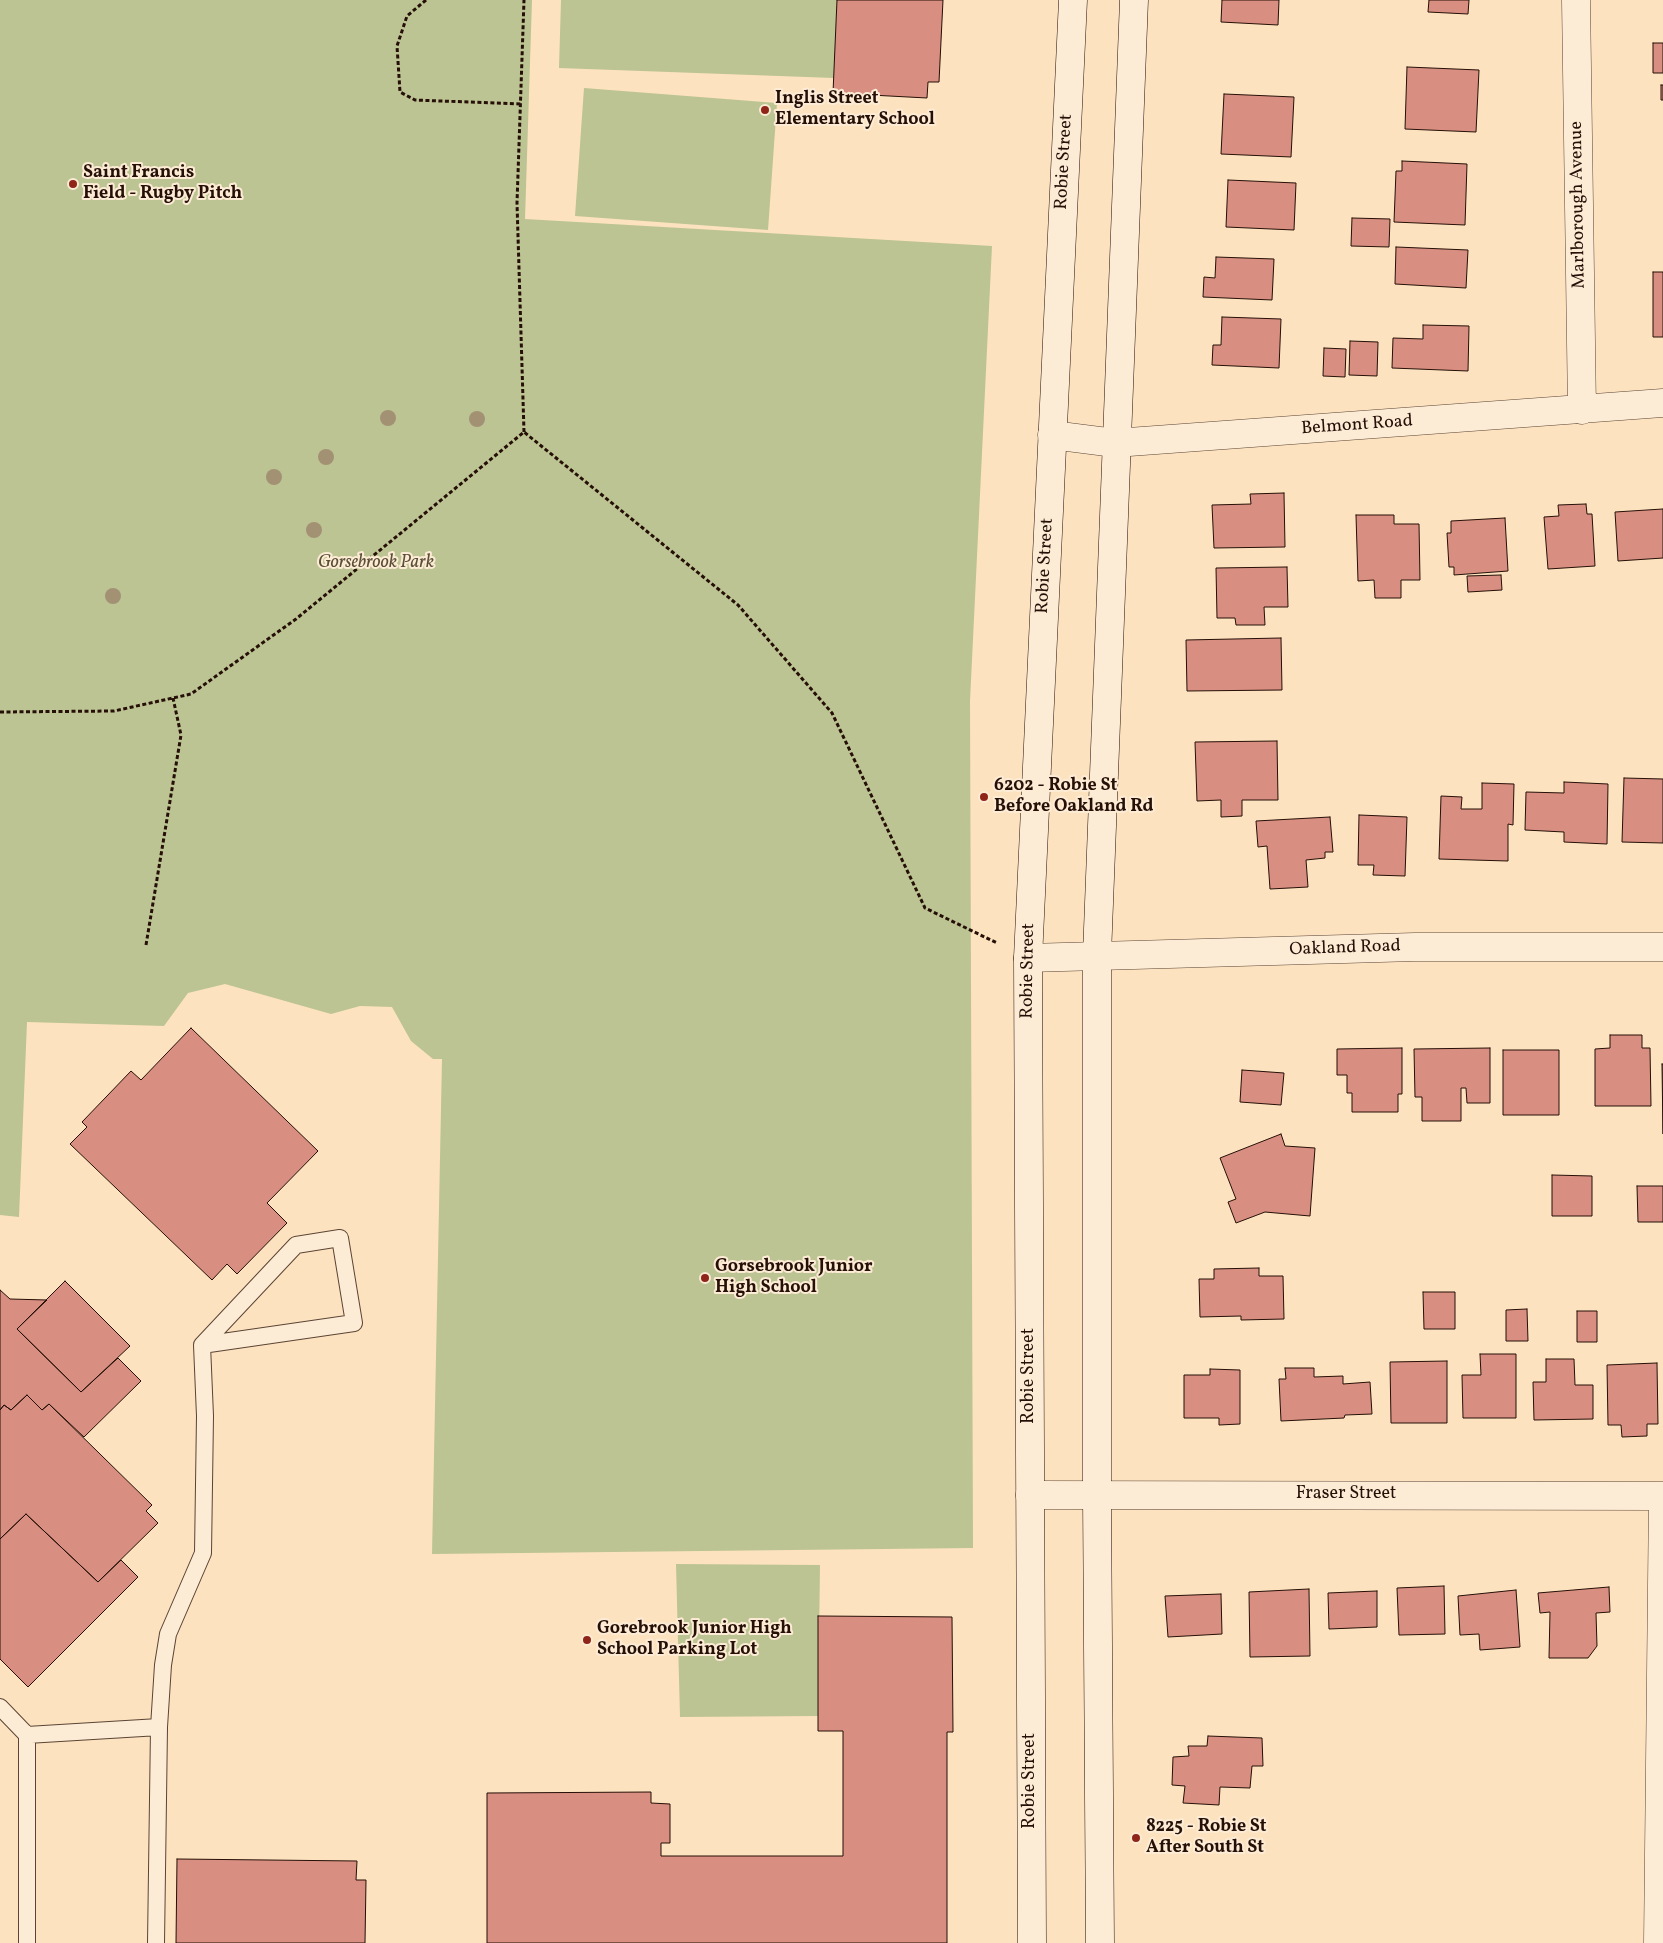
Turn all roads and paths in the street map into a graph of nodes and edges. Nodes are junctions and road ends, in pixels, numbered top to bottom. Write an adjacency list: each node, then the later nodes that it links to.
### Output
1 (426, 0): 6 (path)
2 (524, 0): 6 (path)
3 (1073, 0): 10 (main road, Robie Street)
4 (1134, 0): 11 (main road)
5 (1576, 0): 8 (main road, Marlborough Avenue)
6 (521, 104): 9 (path)
7 (1663, 403): 8 (main road, Belmont Road)
8 (1582, 410): 11 (main road, Belmont Road)
9 (524, 432): 12 (path); 17 (path)
10 (1052, 435): 11 (main road, Belmont Road); 17 (main road, Robie Street)
11 (1115, 443): 16 (main road)
12 (173, 698): 13 (path); 14 (path)
13 (0, 712)
14 (146, 946)
15 (1663, 947): 16 (main road, Oakland Road)
16 (1096, 955): 17 (main road, Oakland Road); 20 (main road)
17 (1028, 958): 19 (main road, Robie Street)
18 (202, 1345): 18 (lane); 23 (lane)
19 (1030, 1495): 20 (main road, Fraser Street); 27 (main road, Robie Street)
20 (1097, 1495): 21 (main road, Fraser Street); 28 (main road)
21 (1663, 1496): 29 (main road)
22 (0, 1707): 24 (lane)
23 (159, 1726): 24 (lane); 26 (lane)
24 (27, 1735): 25 (lane)
25 (27, 1943)
26 (156, 1943)
27 (1032, 1943)
28 (1100, 1943)
29 (1658, 1943)

